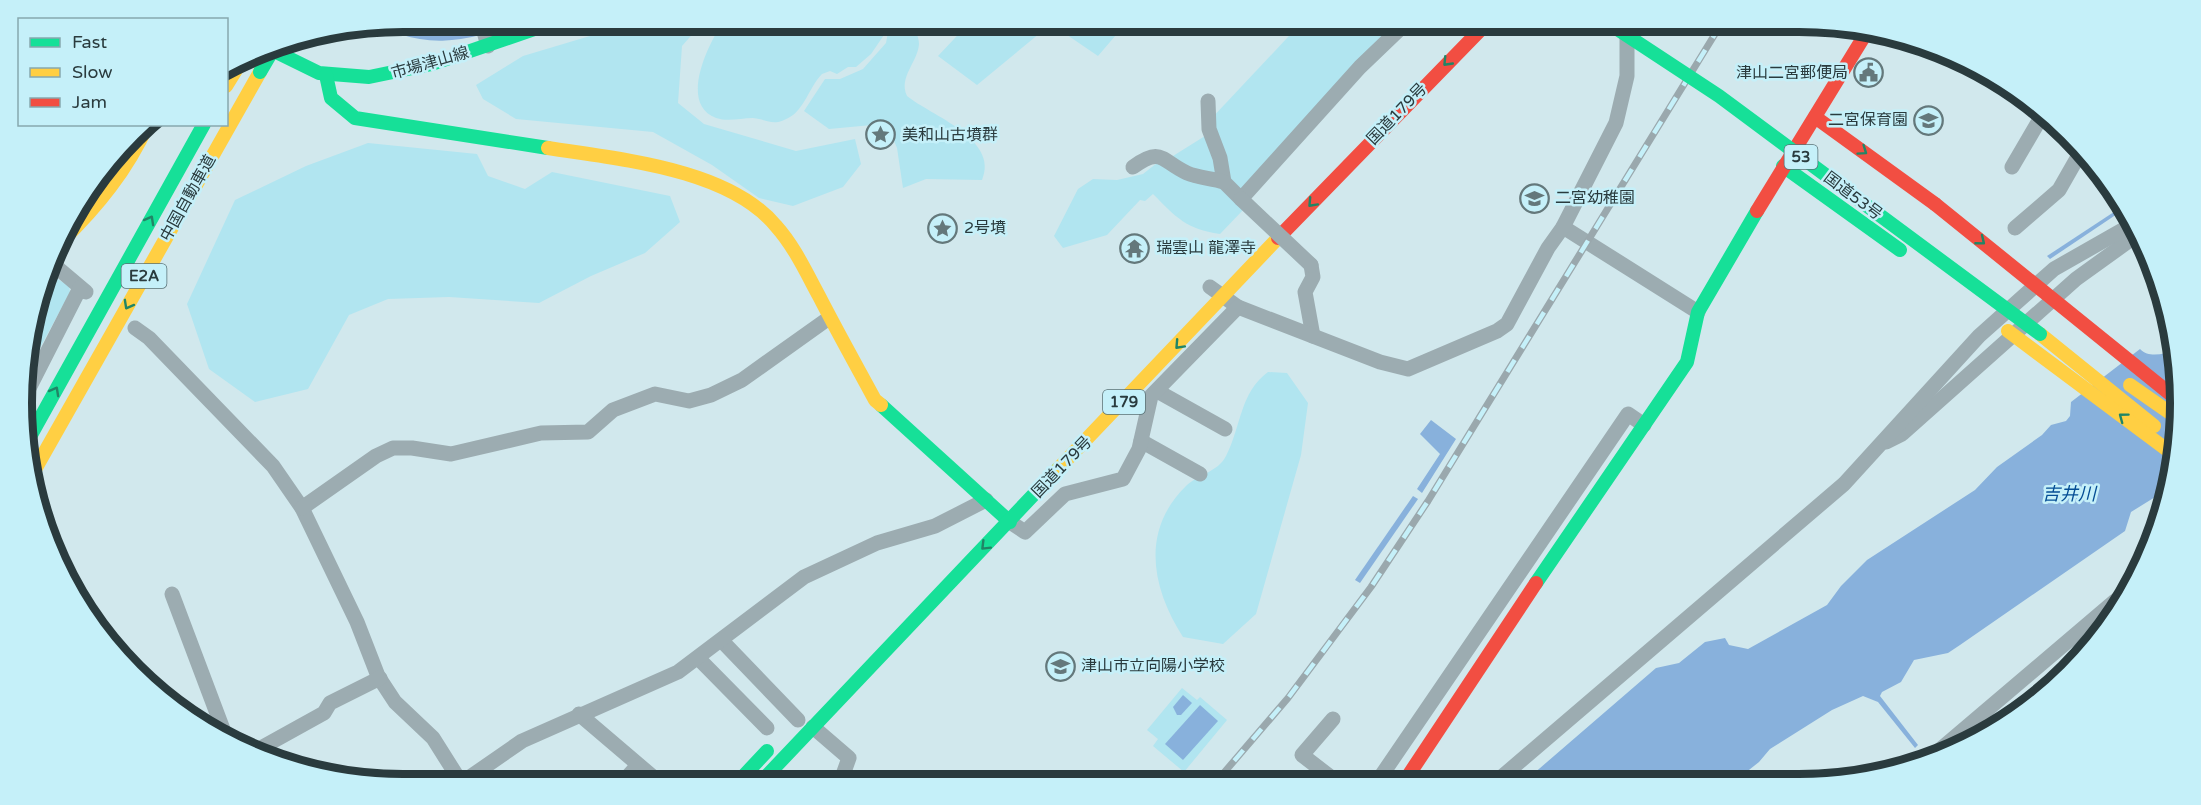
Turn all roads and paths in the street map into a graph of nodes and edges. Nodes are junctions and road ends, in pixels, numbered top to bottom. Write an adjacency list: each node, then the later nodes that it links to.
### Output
1 (1397, 32): 20 (street)
2 (1478, 32): 31 (main road, 国道179号 / 179, one-way to 31)
3 (1622, 32): 37 (main road, 国道53号 / 53, bridge)
4 (1627, 32): 23 (street)
5 (484, 33): 9 (main road, 市場津山線)
6 (1863, 38): 11 (main road)
7 (278, 53): 9 (main road, 市場津山線)
8 (269, 57): 50 (main road, 中国自動車道 / E2A, one-way to 50, bridge)
9 (326, 75): 35 (main road)
10 (1208, 101): 19 (street)
11 (1815, 117): 16 (main road); 41 (main road, one-way to 41, bridge)
12 (2039, 121): 18 (street)
13 (203, 126): 45 (main road, 中国自動車道 / E2A, one-way to 13)
14 (142, 138): 22 (main road)
15 (2077, 158): 24 (street)
16 (1783, 166): 28 (main road); 33 (main road)
17 (1133, 167): 19 (street)
18 (2012, 167)
19 (1224, 183): 20 (street)
20 (1241, 199): 38 (street, bridge)
21 (1281, 211): 26 (main road)
22 (76, 227)
23 (1563, 227): 33 (street); 38 (street)
24 (2015, 228)
25 (2126, 228): 48 (street)
26 (1257, 236)
27 (2131, 239): 48 (street)
28 (1905, 253)
29 (57, 268): 39 (street)
30 (1209, 287): 31 (street)
31 (1224, 296): 32 (street); 55 (main road, 国道179号 / 179, one-way to 55)
32 (1238, 306): 38 (street); 40 (street)
33 (1698, 312): 43 (main road)
34 (1984, 313): 49 (main road, one-way to 34, bridge)
35 (829, 318): 53 (main road); 54 (street)
36 (135, 328): 54 (street)
37 (2040, 334): 42 (main road, 国道53号 / 53); 46 (main road, 国道53号 / 53)
38 (1313, 336)
39 (32, 383)
40 (1157, 391): 44 (street); 47 (street)
41 (2170, 393)
42 (2170, 413)
43 (1644, 425): 57 (street); 58 (main road)
44 (1225, 429)
45 (33, 432)
46 (2168, 437)
47 (1141, 441): 52 (street); 55 (street)
48 (1881, 445): 86 (street)
49 (2166, 449)
50 (37, 465)
51 (1039, 468): 55 (main road, 国道179号 / 179)
52 (1200, 474)
53 (986, 500): 55 (main road); 61 (street)
54 (302, 508): 63 (street)
55 (1004, 516): 56 (main road, 国道179号 / 179); 68 (main road, 国道179号 / 179, one-way to 68)
56 (982, 529)
57 (1521, 570): 58 (street); 73 (street)
58 (1537, 581): 74 (main road)
59 (172, 594): 67 (street)
60 (2109, 606): 70 (street)
61 (722, 641): 62 (street); 65 (street)
62 (698, 658): 64 (street); 69 (street)
63 (380, 678): 72 (street); 76 (street)
64 (579, 714): 75 (street); 77 (street)
65 (798, 719)
66 (1333, 719): 83 (street)
67 (222, 727)
68 (813, 727): 81 (main road, 国道179号 / 179); 82 (street)
69 (767, 728)
70 (1951, 740)
71 (775, 744): 80 (main road)
72 (264, 746)
73 (1400, 747): 74 (street); 84 (street)
74 (1418, 761): 85 (main road)
75 (638, 765): 78 (street); 79 (street)
76 (456, 774)
77 (474, 774)
78 (630, 774)
79 (649, 774)
80 (746, 774)
81 (769, 774)
82 (843, 774)
83 (1323, 774)
84 (1382, 774)
85 (1409, 774)
86 (1506, 774)

